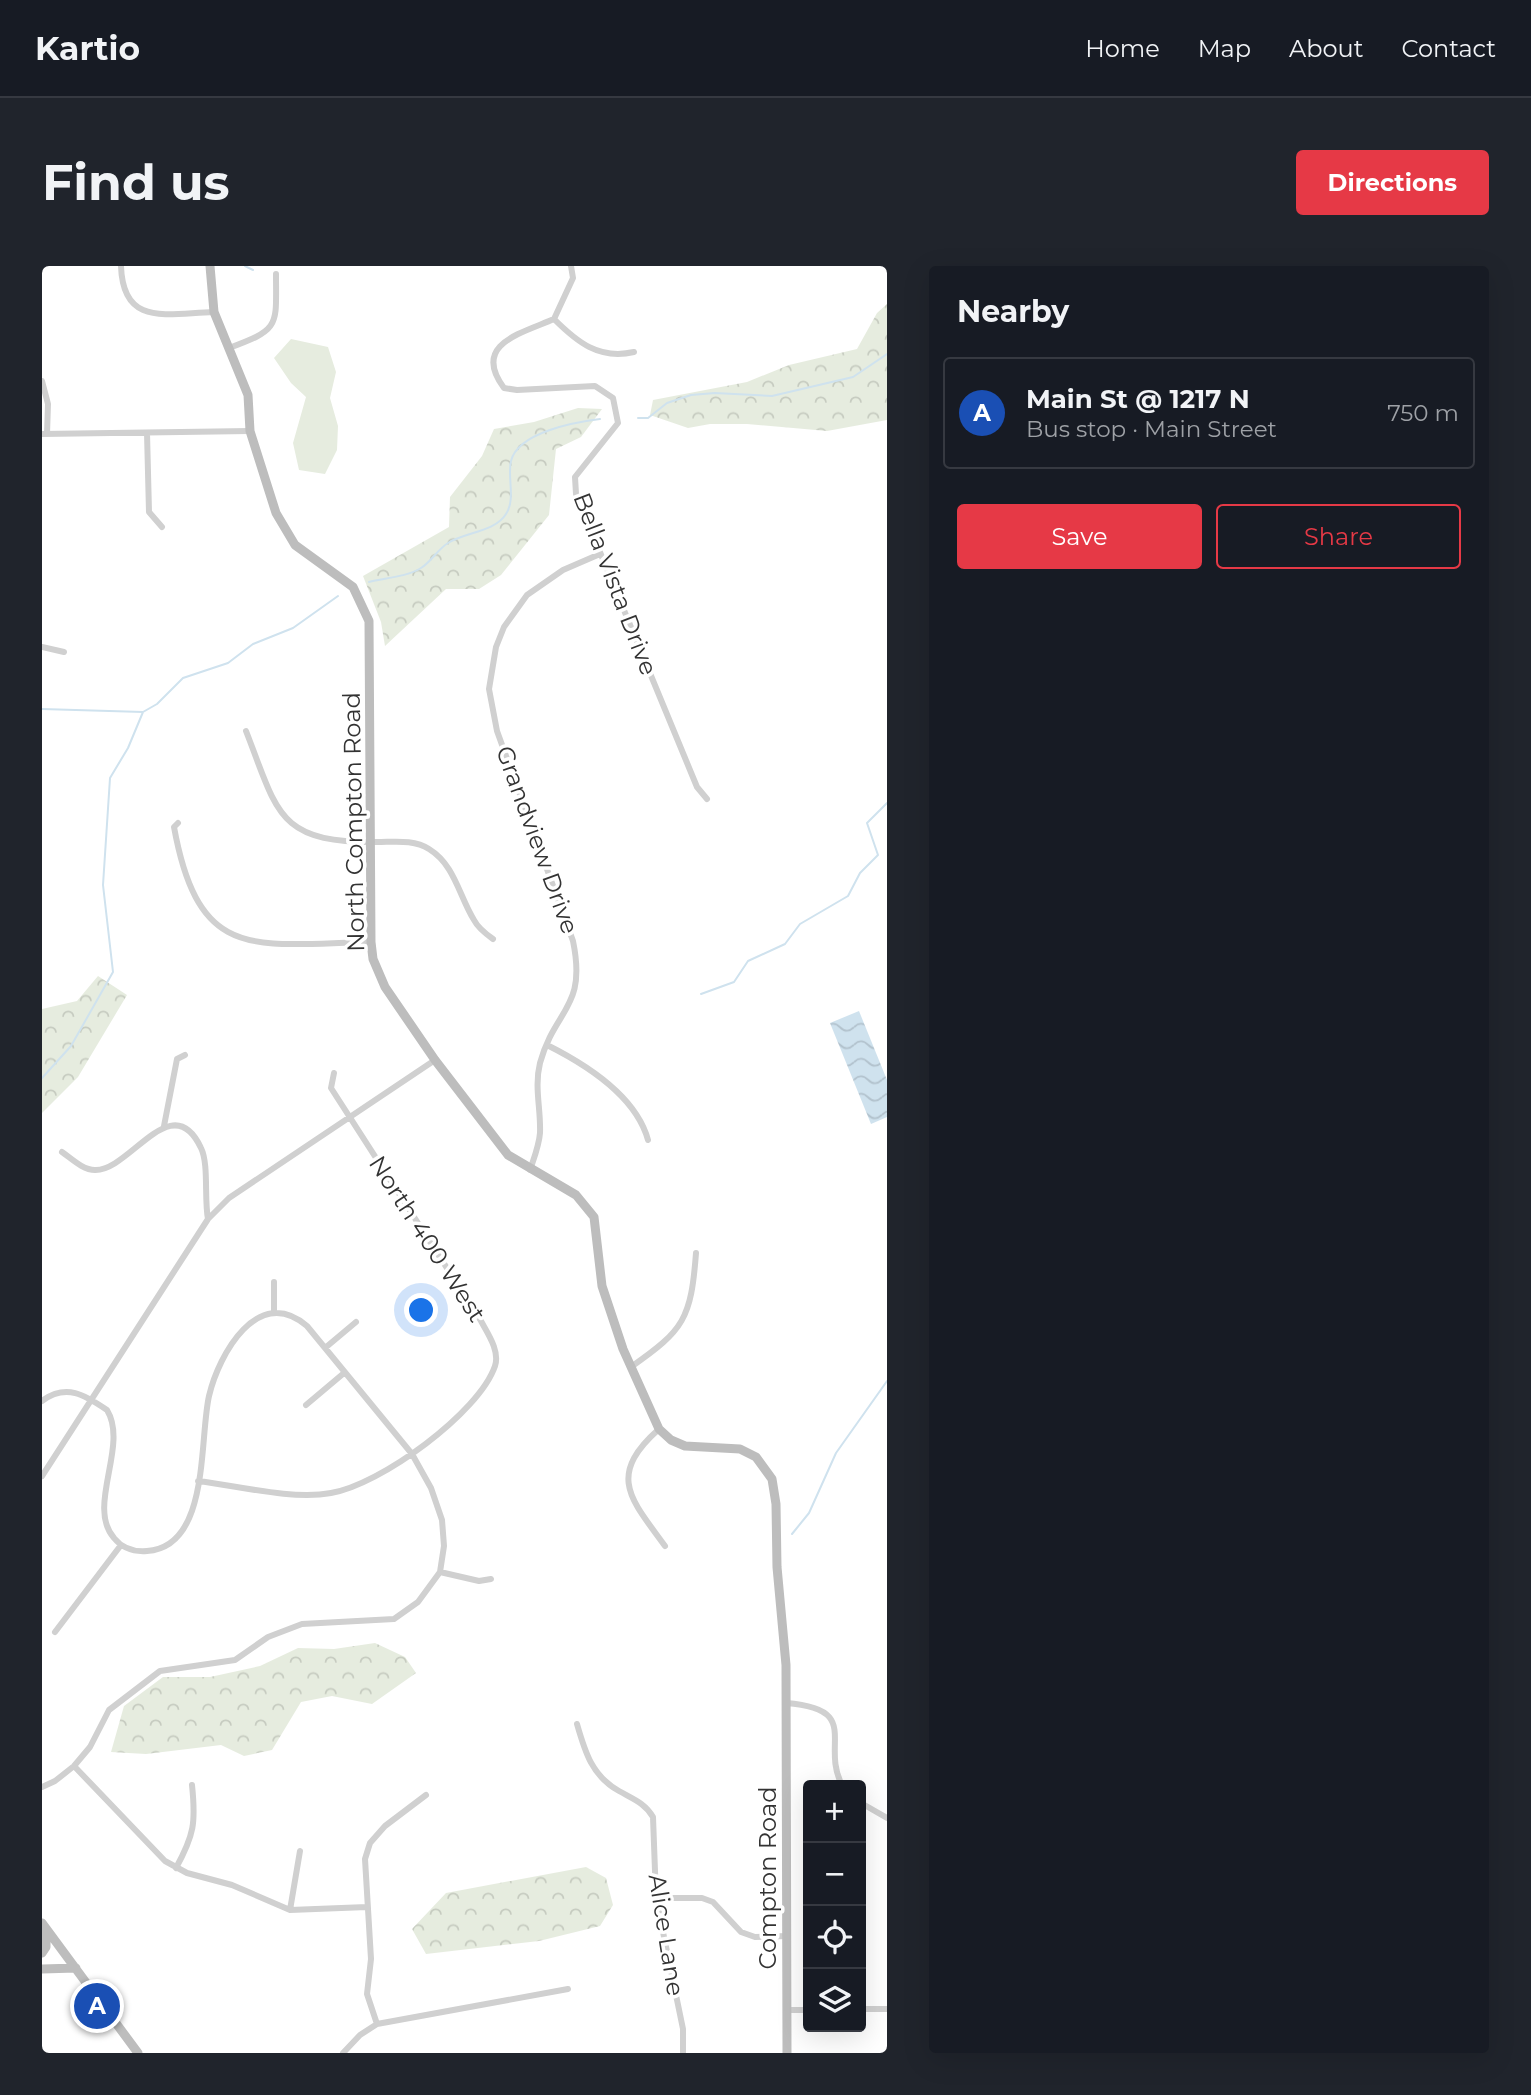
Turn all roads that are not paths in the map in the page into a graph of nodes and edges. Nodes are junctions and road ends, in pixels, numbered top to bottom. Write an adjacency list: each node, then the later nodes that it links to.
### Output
1 (121, 266): 5 (street)
2 (210, 266): 5 (street, North Compton Road)
3 (572, 266): 6 (street)
4 (276, 274): 7 (street)
5 (215, 312): 7 (street, North Compton Road)
6 (554, 318): 8 (street); 14 (street, Bella Vista Drive)
7 (229, 348): 10 (street, North Compton Road)
8 (634, 352)
9 (42, 381): 12 (street)
10 (250, 431): 11 (street); 20 (street, North Compton Road)
11 (147, 433): 12 (street); 13 (street)
12 (45, 434)
13 (162, 527)
14 (600, 554): 18 (street, Bella Vista Drive); 23 (street, Grandview Drive)
15 (42, 647): 16 (street)
16 (64, 652)
17 (246, 732): 20 (street)
18 (706, 799)
19 (178, 823): 22 (street)
20 (371, 842): 21 (street); 22 (street, North Compton Road)
21 (492, 939)
22 (371, 943): 25 (street, North Compton Road)
23 (547, 1045): 29 (street); 31 (street, Grandview Drive)
24 (185, 1055): 28 (street)
25 (435, 1060): 27 (street); 31 (street, North Compton Road)
26 (334, 1073): 27 (street, North 400 West)
27 (348, 1118): 32 (street); 44 (street, North 400 West)
28 (164, 1126): 30 (street); 32 (street)
29 (648, 1140)
30 (62, 1152)
31 (530, 1170): 38 (street, North Compton Road)
32 (208, 1219): 40 (street)
33 (696, 1254): 38 (street)
34 (274, 1282): 35 (street)
35 (274, 1311): 37 (street); 46 (street)
36 (356, 1322): 37 (street)
37 (326, 1348): 39 (street)
38 (631, 1367): 43 (street, North Compton Road)
39 (344, 1373): 42 (street); 44 (street)
40 (92, 1399): 41 (street); 45 (street); 47 (street)
41 (42, 1401)
42 (306, 1405)
43 (659, 1429): 48 (street); 52 (street)
44 (412, 1454): 46 (street); 49 (street)
45 (42, 1476)
46 (198, 1482): 47 (street)
47 (121, 1545): 51 (street)
48 (665, 1546)
49 (440, 1572): 50 (street); 54 (street)
50 (491, 1579)
51 (55, 1632)
52 (786, 1703): 55 (street); 67 (street, Compton Road)
53 (577, 1724): 63 (street, Alice Lane)
54 (74, 1766): 57 (street); 62 (street)
55 (839, 1780)
56 (192, 1785): 62 (street)
57 (42, 1787)
58 (426, 1795): 64 (street)
59 (866, 1806): 60 (street)
60 (887, 1818)
61 (300, 1851): 65 (street)
62 (176, 1868): 65 (street)
63 (656, 1898): 67 (street); 79 (street, Alice Lane)
64 (367, 1907): 65 (street); 76 (street)
65 (290, 1910)
66 (44, 1926): 68 (street); 69 (street)
67 (788, 1937): 74 (street, Compton Road)
68 (42, 1953)
69 (76, 1968): 70 (street); 77 (street)
70 (42, 1969)
71 (568, 1989): 76 (street)
72 (866, 2009): 73 (street)
73 (887, 2009)
74 (788, 2010): 75 (street); 80 (street, Compton Road)
75 (803, 2010)
76 (377, 2024): 78 (street)
77 (138, 2053)
78 (343, 2053)
79 (683, 2053)
80 (787, 2053)

